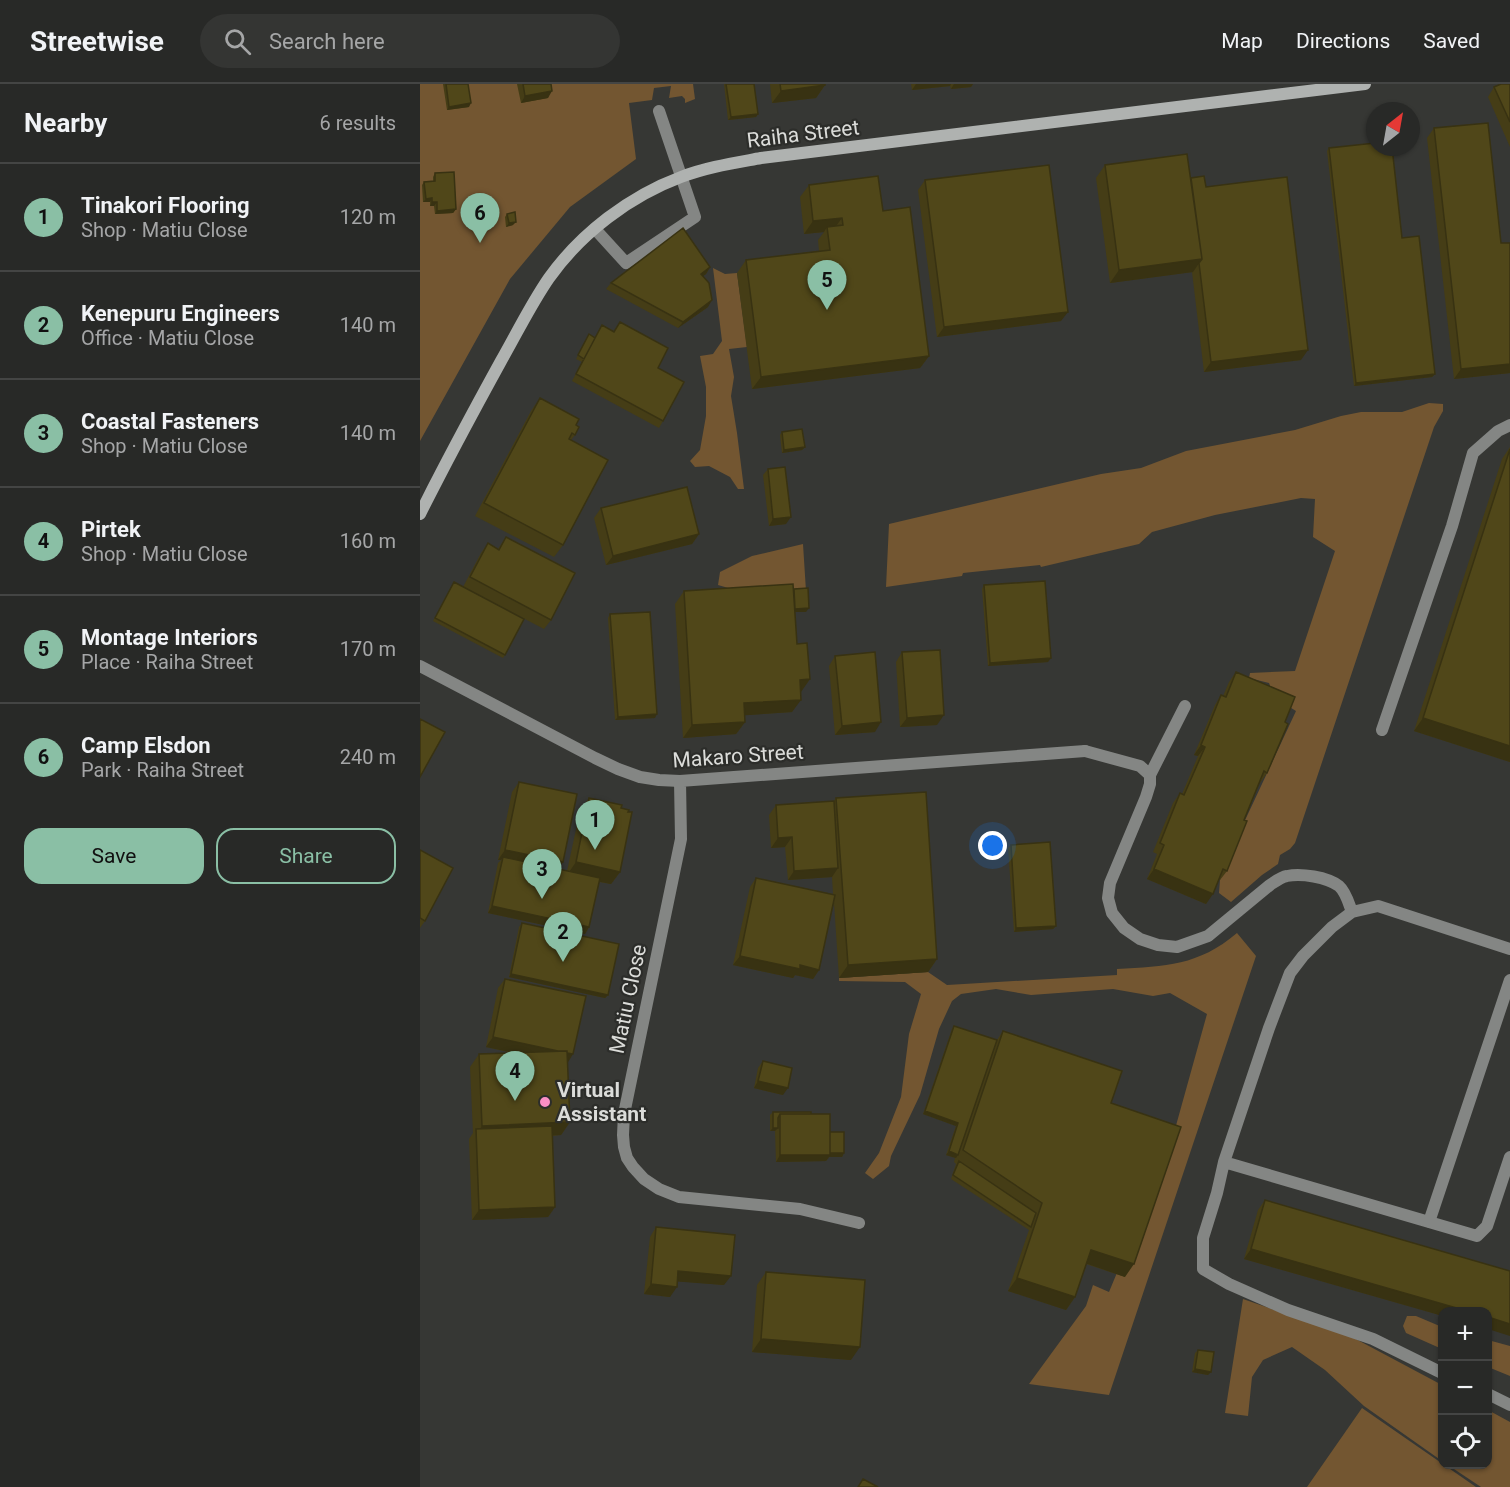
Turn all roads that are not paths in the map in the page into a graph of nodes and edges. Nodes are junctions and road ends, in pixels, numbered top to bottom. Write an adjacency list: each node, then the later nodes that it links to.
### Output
1 (1365, 84): 3 (main road, Raiha Street)
2 (659, 111): 3 (street)
3 (681, 177): 4 (main road, Raiha Street); 4 (street)
4 (595, 229): 6 (main road, Raiha Street)
5 (1510, 425): 9 (street)
6 (420, 514)
7 (420, 666): 11 (street, Makaro Street)
8 (1185, 706): 10 (street)
9 (1382, 730)
10 (1150, 775): 11 (street, Makaro Street); 12 (street)
11 (680, 781): 18 (street, Matiu Close)
12 (1352, 912): 13 (street); 16 (street)
13 (1510, 949)
14 (1510, 980): 17 (street)
15 (1510, 1157): 17 (street)
16 (1224, 1162): 17 (street); 19 (street)
17 (1430, 1222)
18 (859, 1223)
19 (1438, 1371)
20 (1492, 1396): 21 (street)
21 (1510, 1405)

